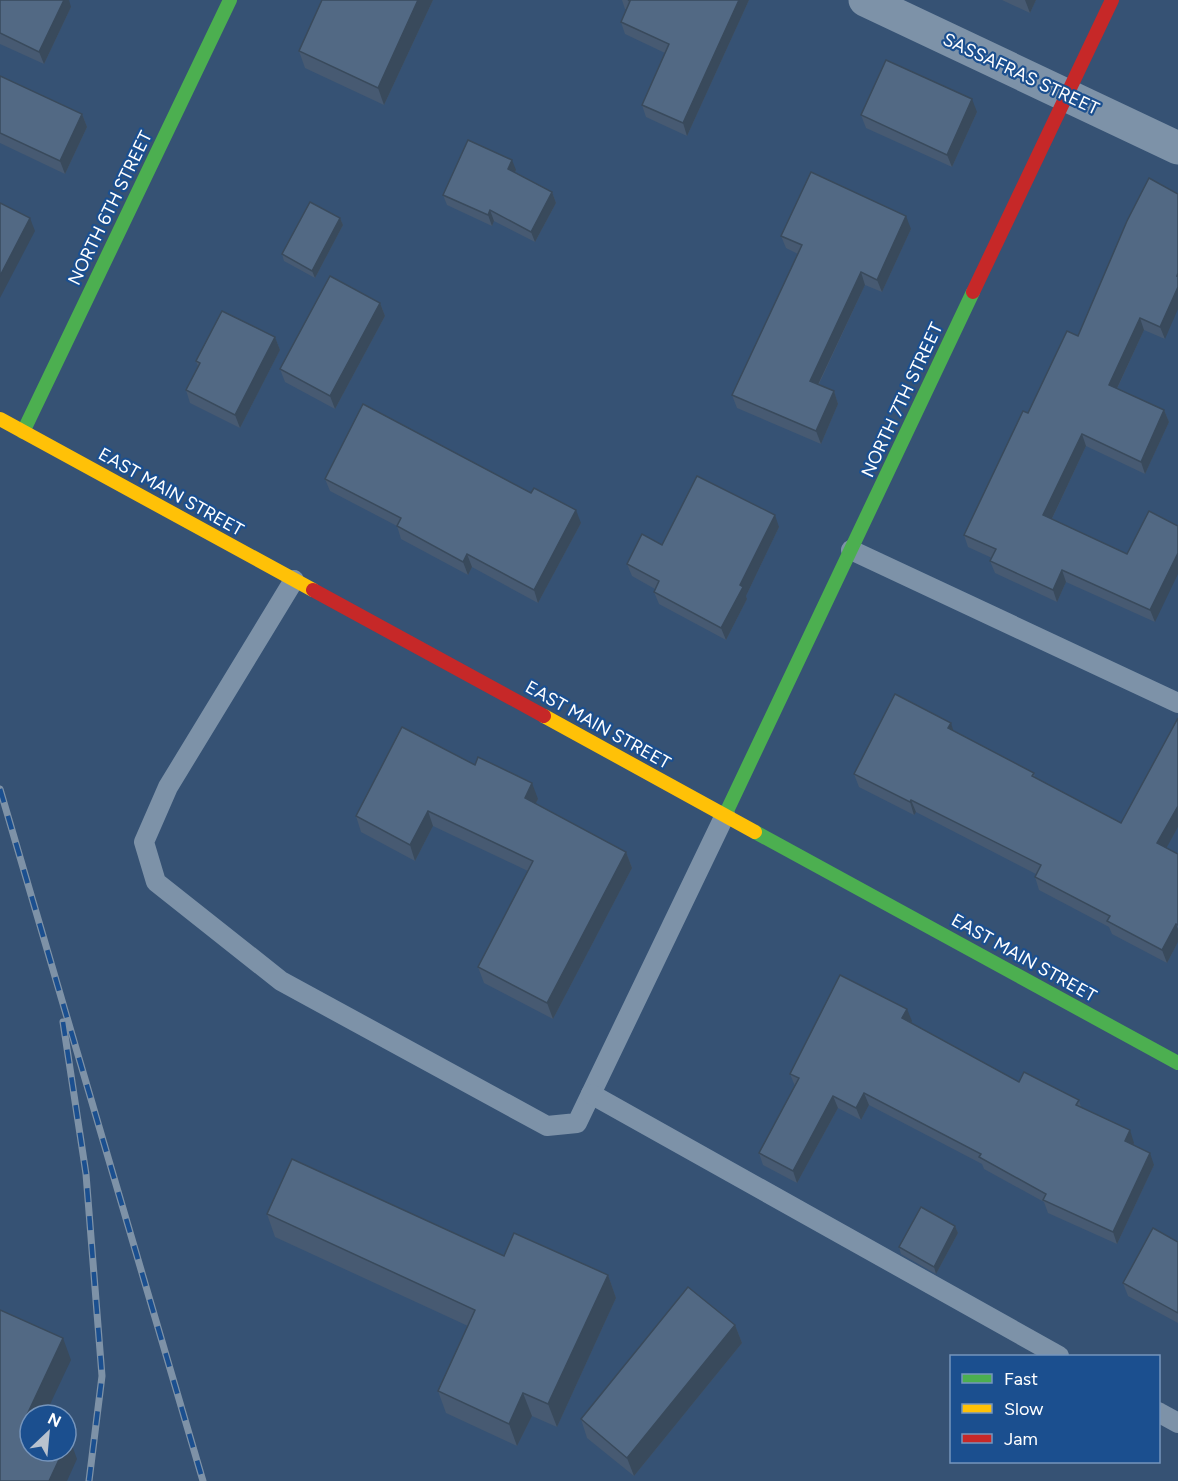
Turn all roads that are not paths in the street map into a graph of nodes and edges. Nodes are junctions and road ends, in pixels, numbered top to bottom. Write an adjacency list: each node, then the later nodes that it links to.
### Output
1 (230, 0): 7 (main road, NORTH 6TH STREET)
2 (865, 0): 4 (street, SASSAFRAS STREET)
3 (1112, 0): 4 (main road, NORTH 7TH STREET)
4 (1067, 96): 5 (street, SASSAFRAS STREET); 8 (main road, NORTH 7TH STREET)
5 (1178, 148)
6 (0, 419): 7 (main road, EAST MAIN STREET)
7 (23, 432): 9 (main road, EAST MAIN STREET)
8 (850, 550): 10 (lane); 11 (main road, NORTH 7TH STREET)
9 (294, 580): 11 (main road, EAST MAIN STREET); 13 (lane)
10 (1178, 703)
11 (725, 815): 12 (main road, EAST MAIN STREET); 13 (lane)
12 (1178, 1063)
13 (591, 1094): 14 (lane)
14 (1057, 1355)
15 (1160, 1413): 16 (lane)
16 (1178, 1423)

